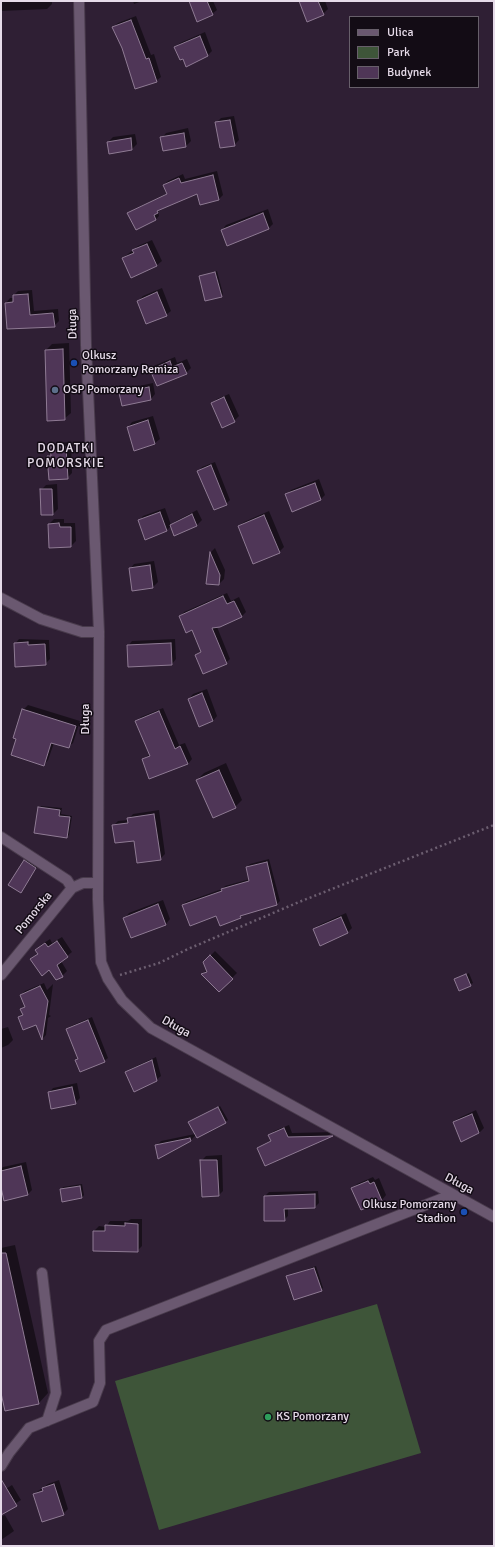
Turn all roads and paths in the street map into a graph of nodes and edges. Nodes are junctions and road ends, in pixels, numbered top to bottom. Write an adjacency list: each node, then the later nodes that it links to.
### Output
1 (80, 1): 3 (street, Długa)
2 (1, 598): 3 (street)
3 (99, 632): 6 (street, Długa)
4 (494, 825): 9 (path)
5 (1, 837): 7 (street)
6 (98, 883): 7 (street); 9 (street, Długa)
7 (72, 888): 8 (street, Pomorska)
8 (1, 975)
9 (108, 978): 10 (street, Długa)
10 (451, 1195): 11 (street, Długa); 13 (street)
11 (492, 1213)
12 (42, 1273): 13 (street)
13 (47, 1421): 14 (street)
14 (1, 1466)

